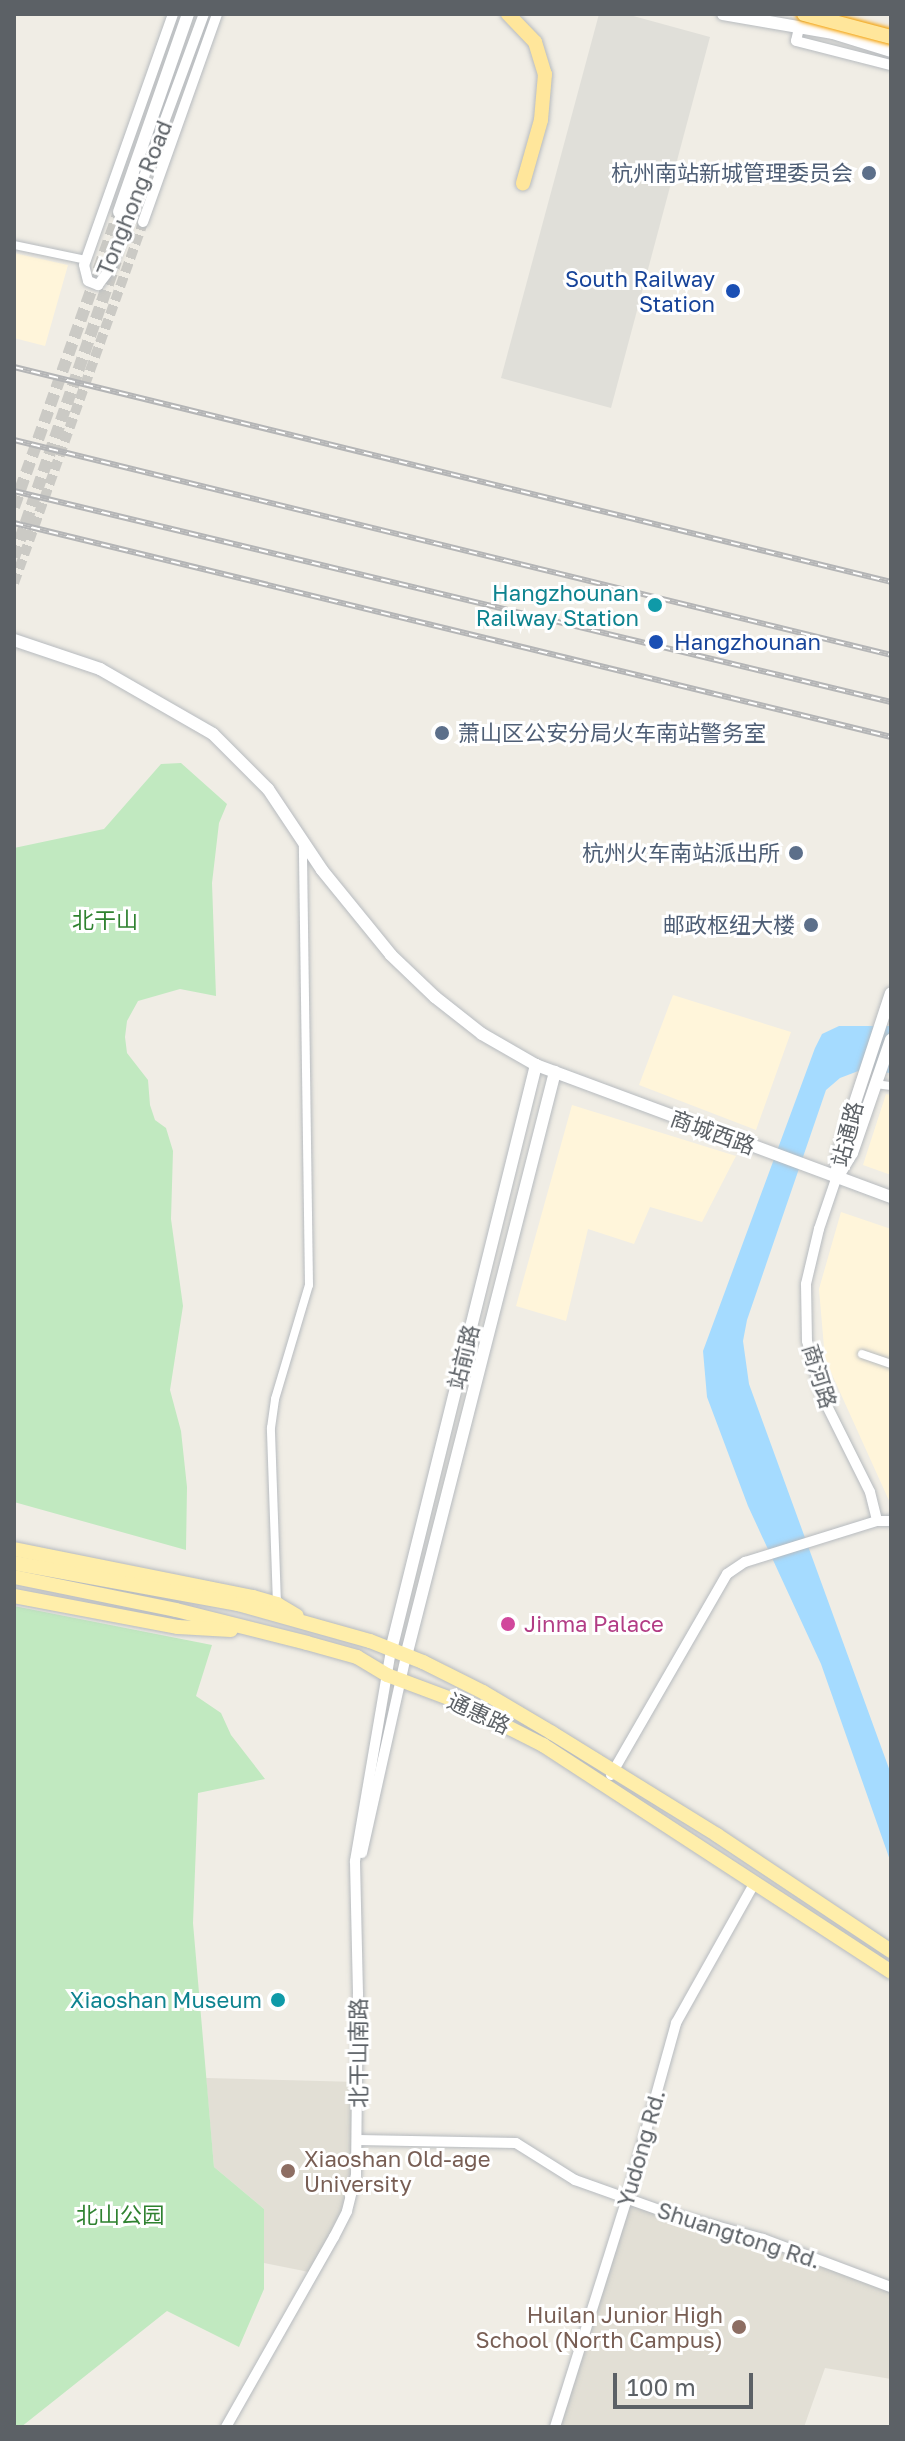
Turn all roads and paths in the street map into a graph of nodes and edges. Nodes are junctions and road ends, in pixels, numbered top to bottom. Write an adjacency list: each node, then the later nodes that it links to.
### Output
1 (173, 14): 17 (street, Tonghong Road)
2 (188, 14): 14 (main road, Tonghong Road)
3 (204, 14): 17 (street, Tonghong Road)
4 (217, 14): 15 (street, Tonghong Road)
5 (508, 14): 13 (highway)
6 (723, 14): 8 (main road)
7 (840, 14): 9 (main road)
8 (803, 19): 9 (main road); 10 (highway, bridge); 12 (street)
9 (833, 33): 11 (main road)
10 (891, 37)
11 (891, 51)
12 (891, 65)
13 (523, 183)
14 (119, 212)
15 (143, 222)
16 (14, 245): 17 (street)
17 (86, 260)
18 (14, 640): 19 (main road, 商城西路)
19 (303, 842): 22 (main road, 商城西路); 36 (street)
20 (891, 993): 26 (main road, 站通路)
21 (891, 1040): 24 (main road, 站通路)
22 (536, 1065): 23 (main road, 商城西路); 39 (main road, 站前路)
23 (555, 1072): 26 (main road, 商城西路); 40 (main road)
24 (876, 1084): 25 (street); 26 (main road, 站通路)
25 (891, 1086)
26 (836, 1179): 27 (main road, 商城西路); 30 (street, 商河路)
27 (891, 1197)
28 (862, 1354): 29 (street)
29 (891, 1364)
30 (877, 1521): 31 (street); 43 (street)
31 (891, 1521)
32 (14, 1549): 36 (main road)
33 (14, 1563): 37 (main road, 通惠路)
34 (14, 1577): 38 (main road, 通惠路)
35 (14, 1596): 38 (main road)
36 (277, 1604): 37 (main road)
37 (315, 1627): 39 (main road, 通惠路)
38 (307, 1643): 41 (main road, 通惠路)
39 (391, 1650): 40 (main road, 通惠路); 41 (street, 北干山南路)
40 (406, 1656): 42 (street); 43 (main road, 通惠路)
41 (387, 1675): 42 (main road, 通惠路); 46 (street, 北干山南路)
42 (402, 1680): 44 (main road, 通惠路); 46 (street)
43 (613, 1772): 44 (street); 47 (main road, 通惠路)
44 (605, 1787): 45 (main road, 通惠路)
45 (755, 1882): 48 (main road, 通惠路); 50 (street, Yudong Rd.)
46 (356, 1883): 49 (street, 北干山南路)
47 (891, 1951)
48 (891, 1972)
49 (358, 2140): 50 (street, Shuangtong Rd.); 52 (street, 北干山南路)
50 (627, 2199): 51 (street, Shuangtong Rd.); 53 (street, Yudong Rd.)
51 (891, 2287)
52 (226, 2427)
53 (555, 2427)

